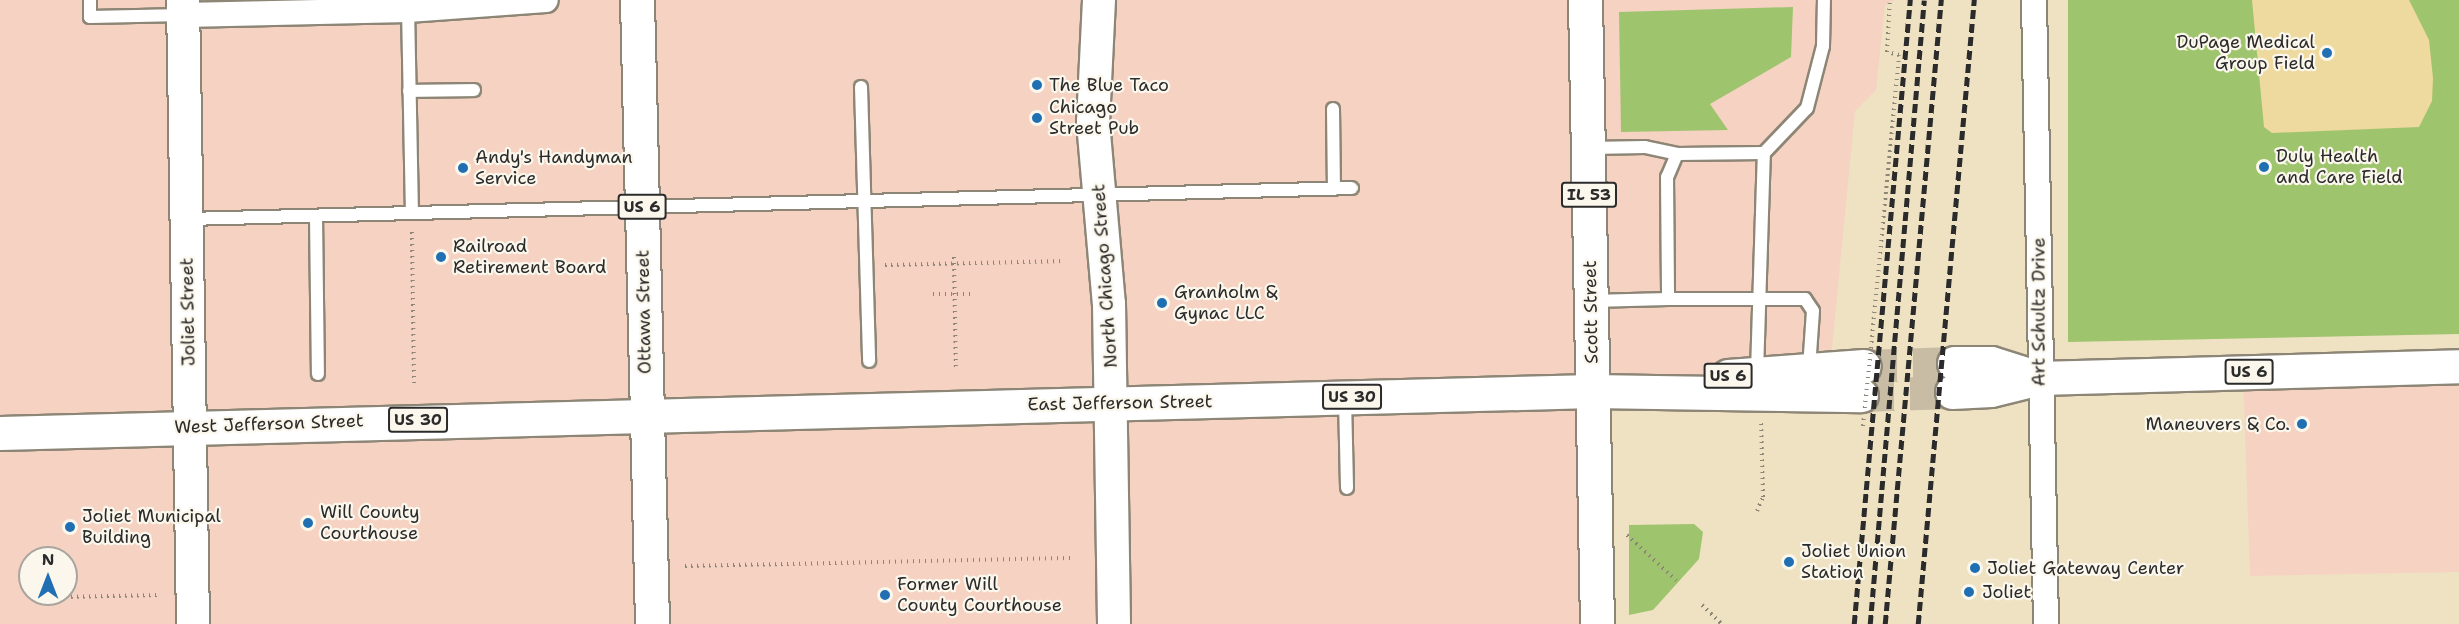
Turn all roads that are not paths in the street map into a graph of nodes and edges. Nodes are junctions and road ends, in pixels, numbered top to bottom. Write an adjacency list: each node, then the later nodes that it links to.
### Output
1 (90, 0): 9 (lane)
2 (546, 0): 8 (street)
3 (637, 0): 21 (main road, Ottawa Street / US 6)
4 (1099, 0): 19 (street, North Chicago Street)
5 (1585, 0): 14 (main road, Scott Street / IL 53)
6 (1824, 0): 15 (lane)
7 (2034, 0): 34 (street, Art Schultz Drive)
8 (407, 5): 9 (street); 12 (lane)
9 (183, 7): 24 (street, Joliet Street)
10 (861, 87): 20 (lane)
11 (474, 90): 12 (lane)
12 (409, 91): 22 (lane)
13 (1333, 109): 18 (lane)
14 (1588, 148): 16 (lane); 27 (main road, Scott Street / IL 53)
15 (1764, 153): 16 (lane); 26 (lane)
16 (1677, 154): 25 (lane)
17 (1352, 188): 18 (lane)
18 (1334, 189): 19 (lane)
19 (1100, 195): 20 (lane); 37 (street, North Chicago Street)
20 (865, 201): 21 (lane); 28 (lane)
21 (642, 207): 22 (lane); 38 (main road, Ottawa Street / US 6)
22 (411, 213): 23 (lane)
23 (316, 216): 24 (lane); 32 (lane)
24 (187, 219): 39 (street, Joliet Street)
25 (1668, 299): 26 (lane); 27 (lane)
26 (1761, 300): 30 (lane); 31 (lane)
27 (1591, 301): 35 (main road, Scott Street / IL 53)
28 (869, 361)
29 (2459, 366): 34 (main road, US 6)
30 (1809, 368): 31 (main road, East Jefferson Street / US 6); 35 (main road, East Jefferson Street / US 6)
31 (1757, 373): 35 (main road, East Jefferson Street / US 6)
32 (318, 374)
33 (1953, 377): 34 (main road, US 6)
34 (2039, 378): 46 (street, Art Schultz Drive)
35 (1593, 391): 36 (main road, East Jefferson Street / US 30); 45 (main road, Scott Street)
36 (1345, 397): 37 (main road, East Jefferson Street / US 30); 41 (lane)
37 (1112, 403): 38 (main road, East Jefferson Street / US 30); 44 (street, North Chicago Street)
38 (646, 415): 39 (main road, West Jefferson Street / US 30); 43 (main road, Ottawa Street / US 6)
39 (190, 426): 40 (main road, West Jefferson Street / US 30); 42 (street, Joliet Street)
40 (0, 432)
41 (1347, 488)
42 (193, 624)
43 (652, 624)
44 (1114, 624)
45 (1597, 624)
46 (2046, 624)

